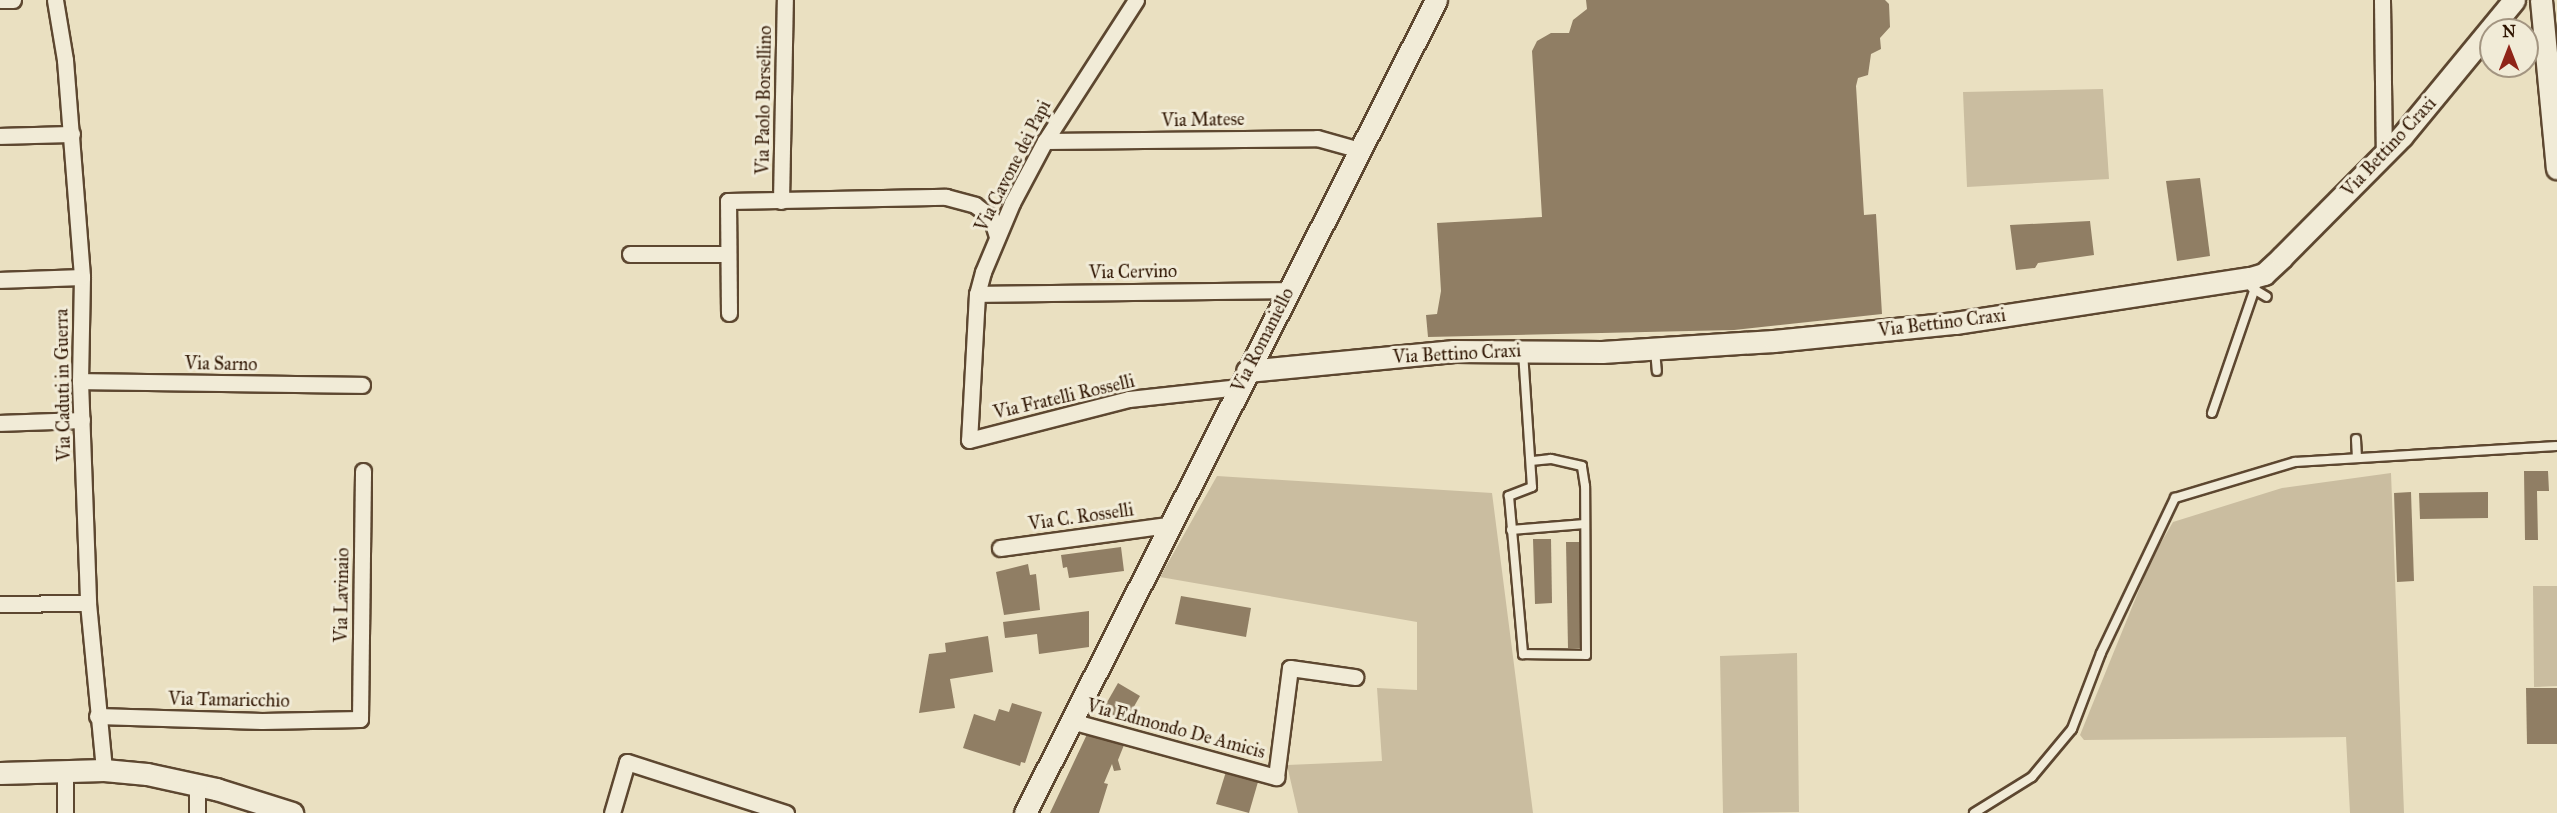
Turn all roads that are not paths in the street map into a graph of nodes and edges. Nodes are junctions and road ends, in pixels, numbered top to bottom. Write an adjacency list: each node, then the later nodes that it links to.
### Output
1 (0, 0): 2 (street)
2 (13, 0)
3 (56, 0): 14 (street, Via Caduti in Guerra)
4 (786, 0): 20 (street, Via Paolo Borsellino)
5 (1136, 0): 16 (street, Via Cavone dei Papi)
6 (1436, 0): 17 (street, Via Romaniello)
7 (2382, 0): 18 (street)
8 (2514, 0): 10 (street, Via Bettino Craxi)
9 (2541, 0): 13 (street)
10 (2502, 18)
11 (2479, 51): 18 (street, Via Bettino Craxi)
12 (2539, 68): 13 (street)
13 (2547, 76): 19 (street)
14 (72, 134): 15 (street); 24 (street, Via Caduti in Guerra)
15 (0, 136)
16 (1045, 141): 17 (street, Via Matese); 21 (street, Via Cavone dei Papi)
17 (1360, 150): 27 (street, Via Romaniello)
18 (2384, 154): 26 (street, Via Bettino Craxi)
19 (2557, 168)
20 (781, 201): 21 (street, Via Paolo Borsellino); 23 (street, Via Paolo Borsellino)
21 (996, 237): 28 (street, Via Cavone dei Papi)
22 (630, 254): 23 (street)
23 (728, 254): 30 (street, Via Paolo Borsellino)
24 (82, 277): 25 (street); 35 (street, Via Caduti in Guerra)
25 (0, 280)
26 (2258, 281): 29 (lane); 31 (street, Via Bettino Craxi); 37 (lane)
27 (1289, 290): 28 (street, Via Cervino); 34 (street, Via Romaniello)
28 (977, 294): 40 (street, Via Cavone dei Papi)
29 (2267, 297)
30 (729, 313)
31 (1655, 349): 32 (street, Via Bettino Craxi); 33 (lane)
32 (1522, 351): 34 (street, Via Bettino Craxi); 44 (lane)
33 (1657, 371)
34 (1243, 379): 40 (street, Via Fratelli Rosselli); 47 (street, Via Romaniello)
35 (80, 381): 36 (street, Via Sarno); 38 (street, Via Caduti in Guerra)
36 (362, 385)
37 (2212, 413)
38 (82, 420): 39 (street); 50 (street, Via Caduti in Guerra)
39 (0, 423)
40 (969, 440)
41 (2356, 440): 43 (lane)
42 (2557, 446): 43 (lane)
43 (2357, 456): 66 (lane)
44 (1533, 461): 46 (lane); 48 (lane)
45 (363, 471): 54 (street, Via Lavinaio)
46 (1585, 524): 48 (lane); 48 (lane)
47 (1167, 525): 49 (street, Via C. Rosselli); 55 (street, Via Romaniello)
48 (1511, 530)
49 (1000, 548)
50 (88, 603): 51 (street); 53 (street, Via Caduti in Guerra)
51 (0, 604)
52 (1355, 677): 55 (street, Via Edmondo De Amicis)
53 (97, 716): 54 (street, Via Tamaricchio); 56 (street, Via Caduti in Guerra)
54 (360, 719)
55 (1071, 720): 65 (street, Via Romaniello)
56 (104, 770): 57 (street); 59 (street)
57 (65, 772): 58 (street); 60 (street)
58 (0, 773)
59 (197, 785): 61 (street); 62 (street)
60 (65, 813)
61 (197, 813)
62 (292, 813)
63 (612, 813): 64 (street)
64 (786, 813)
65 (1025, 813)
66 (1974, 813)

